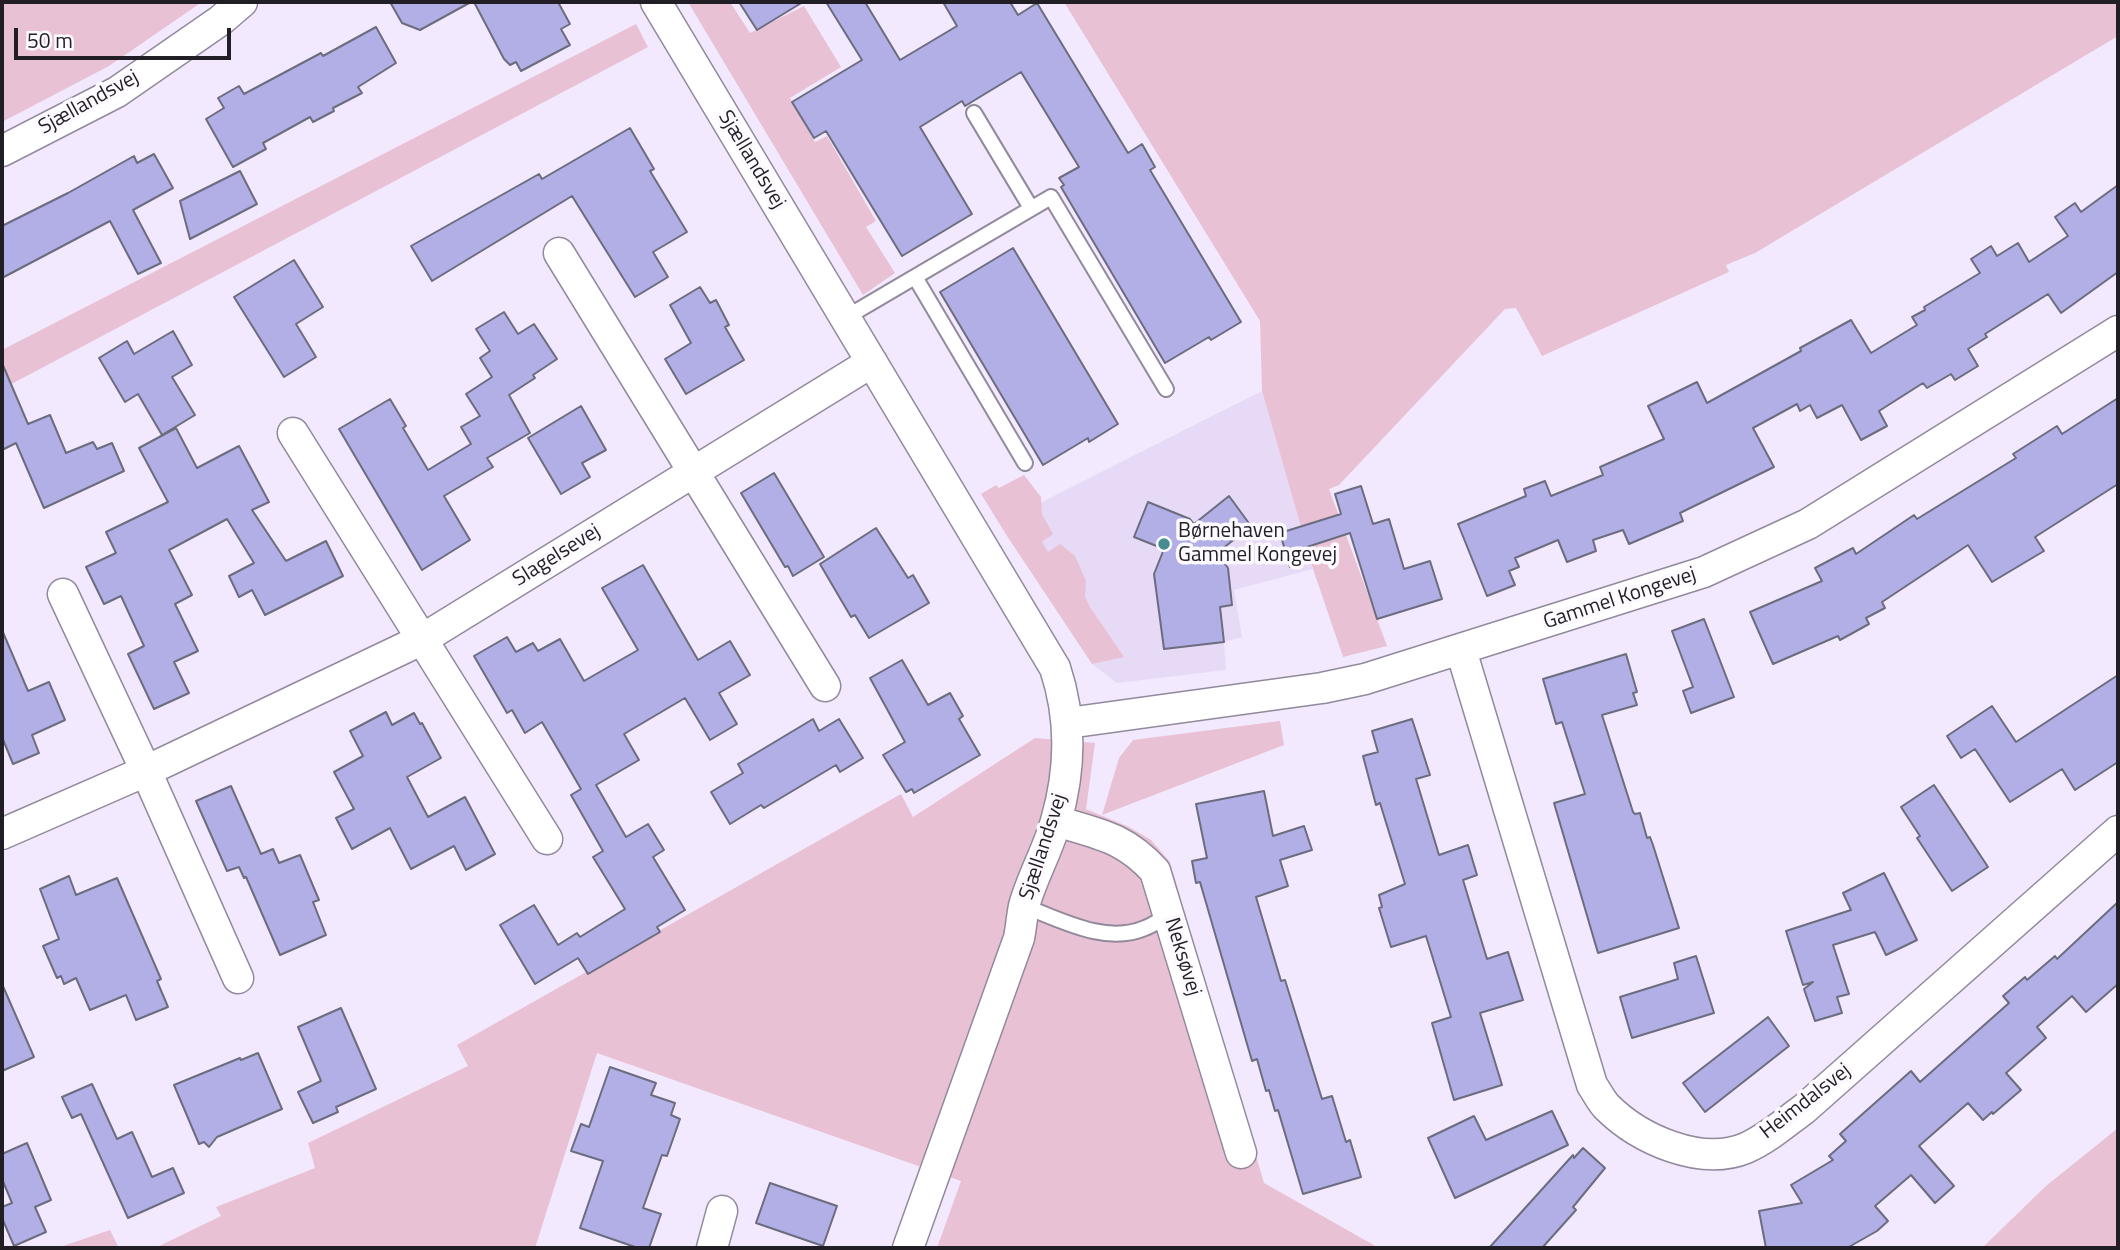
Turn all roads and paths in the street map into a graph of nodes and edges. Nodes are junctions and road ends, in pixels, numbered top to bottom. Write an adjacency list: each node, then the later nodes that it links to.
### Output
1 (242, 2): 4 (street, Sjællandsvej)
2 (656, 2): 8 (street, Sjællandsvej)
3 (974, 113): 5 (lane)
4 (2, 151)
5 (1031, 208): 7 (lane); 11 (lane)
6 (559, 253): 14 (street)
7 (915, 277): 8 (lane); 13 (lane)
8 (845, 318): 10 (street, Sjællandsvej)
9 (2118, 331): 17 (street, Gammel Kongevej)
10 (872, 362): 14 (street, Slagelsevej); 19 (street, Sjællandsvej)
11 (1166, 389)
12 (293, 433): 16 (street)
13 (1025, 463)
14 (694, 472): 16 (street, Slagelsevej); 18 (street)
15 (63, 594): 20 (street)
16 (421, 640): 20 (street, Slagelsevej); 24 (street)
17 (1461, 650): 19 (street, Gammel Kongevej); 22 (street, Heimdalsvej)
18 (825, 686)
19 (1068, 723): 21 (street, Sjællandsvej)
20 (146, 771): 23 (street, Slagelsevej); 27 (street)
21 (1056, 821): 25 (street, Sjællandsvej); 26 (street, Neksøvej)
22 (2118, 831)
23 (2, 834)
24 (547, 839)
25 (1024, 906): 26 (lane); 31 (street, Sjællandsvej)
26 (1169, 915): 28 (street, Neksøvej)
27 (238, 978)
28 (1241, 1153)
29 (722, 1211): 30 (street)
30 (712, 1248)
31 (908, 1248)

